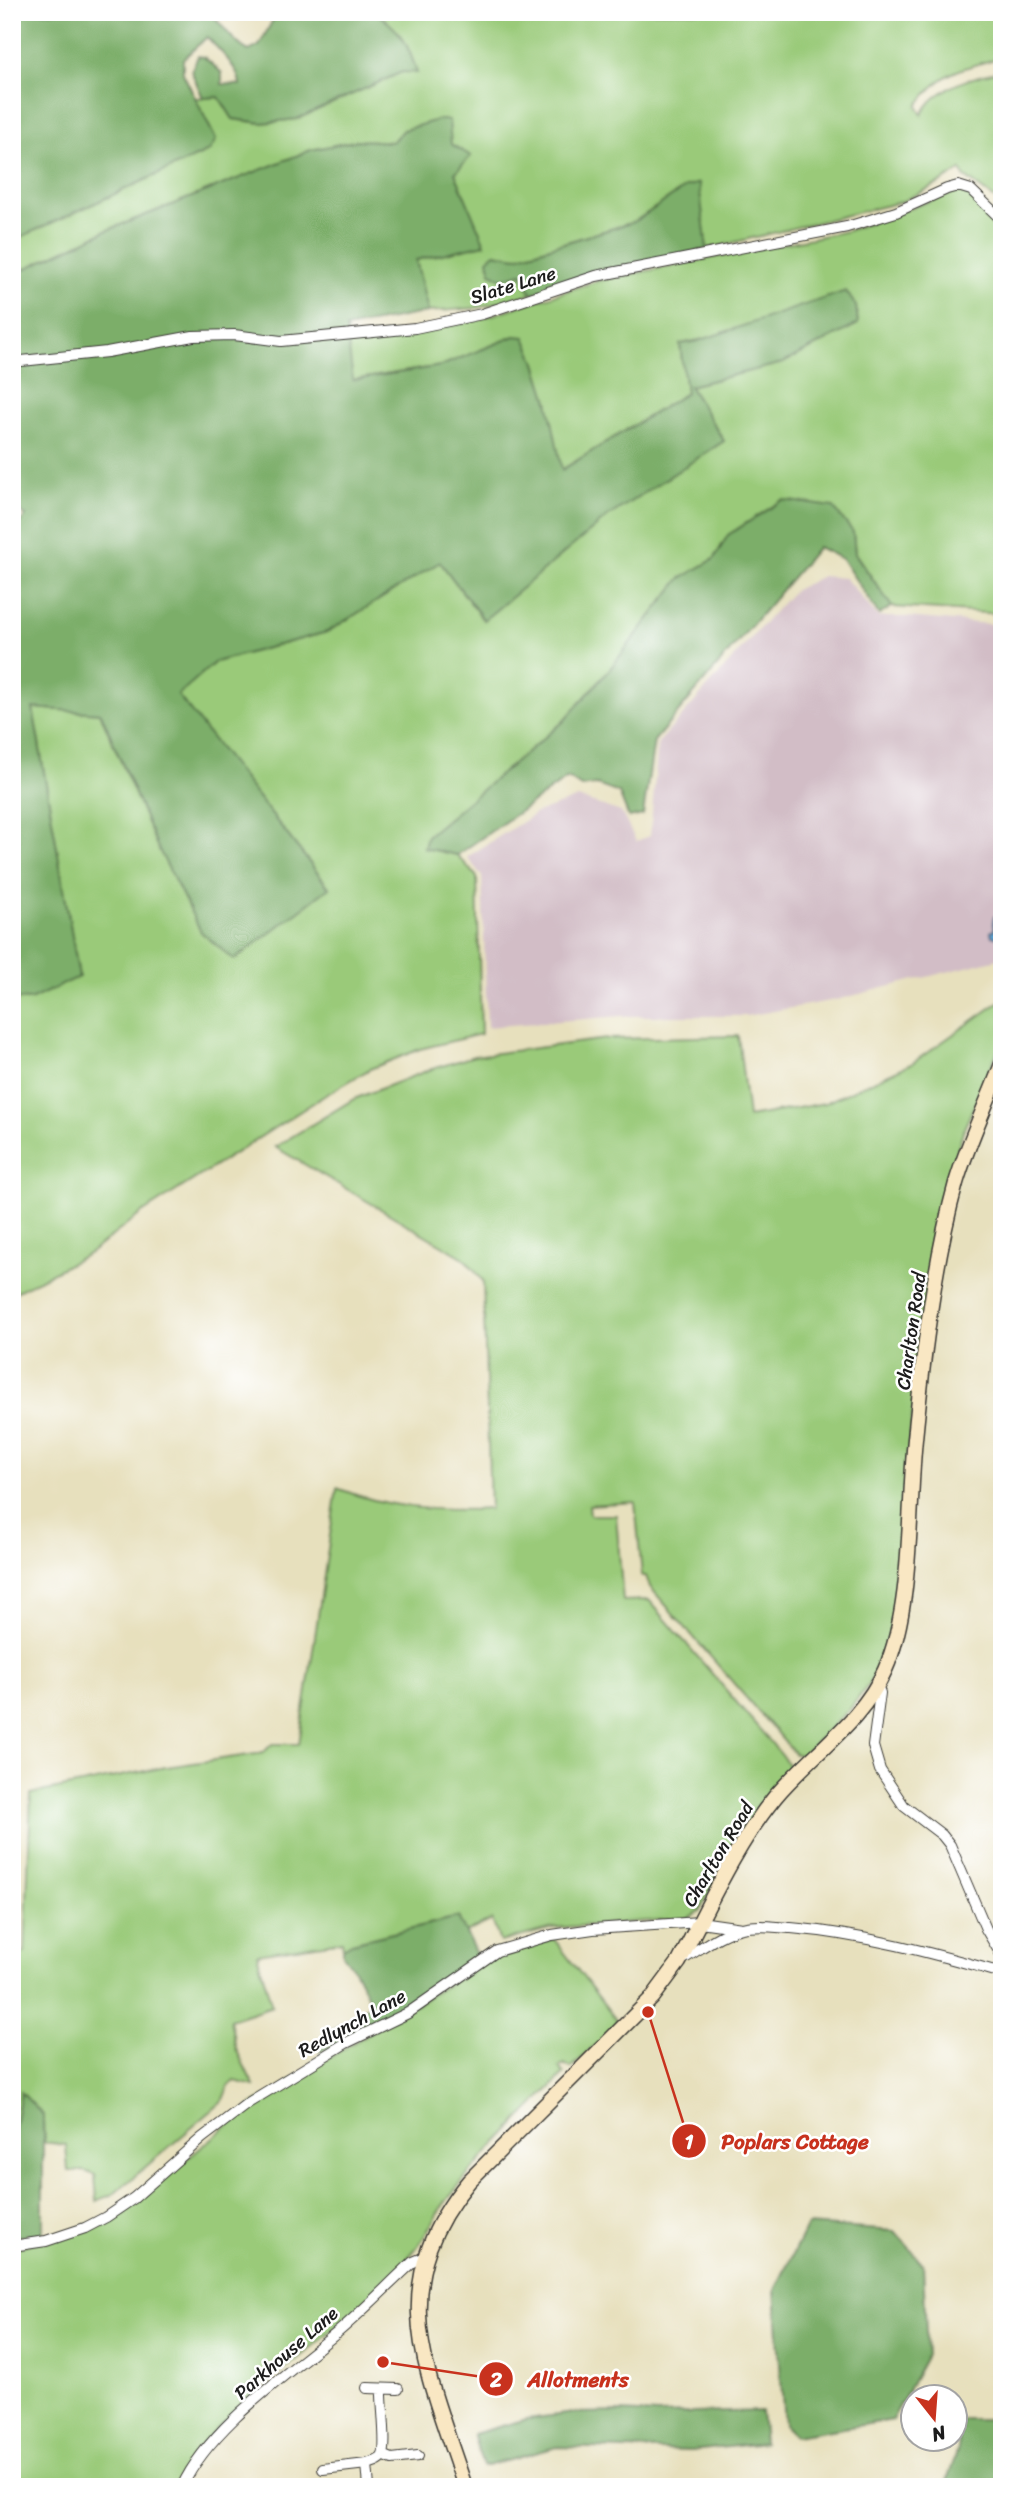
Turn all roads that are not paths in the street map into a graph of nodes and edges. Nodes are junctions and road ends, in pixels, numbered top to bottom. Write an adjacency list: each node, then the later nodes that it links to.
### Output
1 (1002, 220): 2 (street, Slate Lane)
2 (12, 362)
3 (1002, 1064): 4 (street, Charlton Road)
4 (877, 1685): 5 (street, Charlton Road); 6 (street)
5 (863, 1704): 6 (street); 7 (street, Charlton Road)
6 (876, 1720): 9 (street)
7 (700, 1922): 8 (street, Redlynch Lane); 10 (street, Charlton Road); 12 (street, Redlynch Lane)
8 (742, 1928): 10 (street); 11 (street)
9 (1002, 1956)
10 (679, 1962): 13 (street, Charlton Road)
11 (1002, 1973)
12 (12, 2246)
13 (425, 2256): 21 (street, Parkhouse Lane); 23 (street, Charlton Road)
14 (367, 2388): 15 (street)
15 (382, 2389): 16 (street); 17 (street)
16 (398, 2389)
17 (383, 2455): 18 (street); 19 (street)
18 (418, 2456)
19 (367, 2464): 20 (street); 22 (street)
20 (323, 2469)
21 (182, 2487)
22 (369, 2487)
23 (465, 2487)

